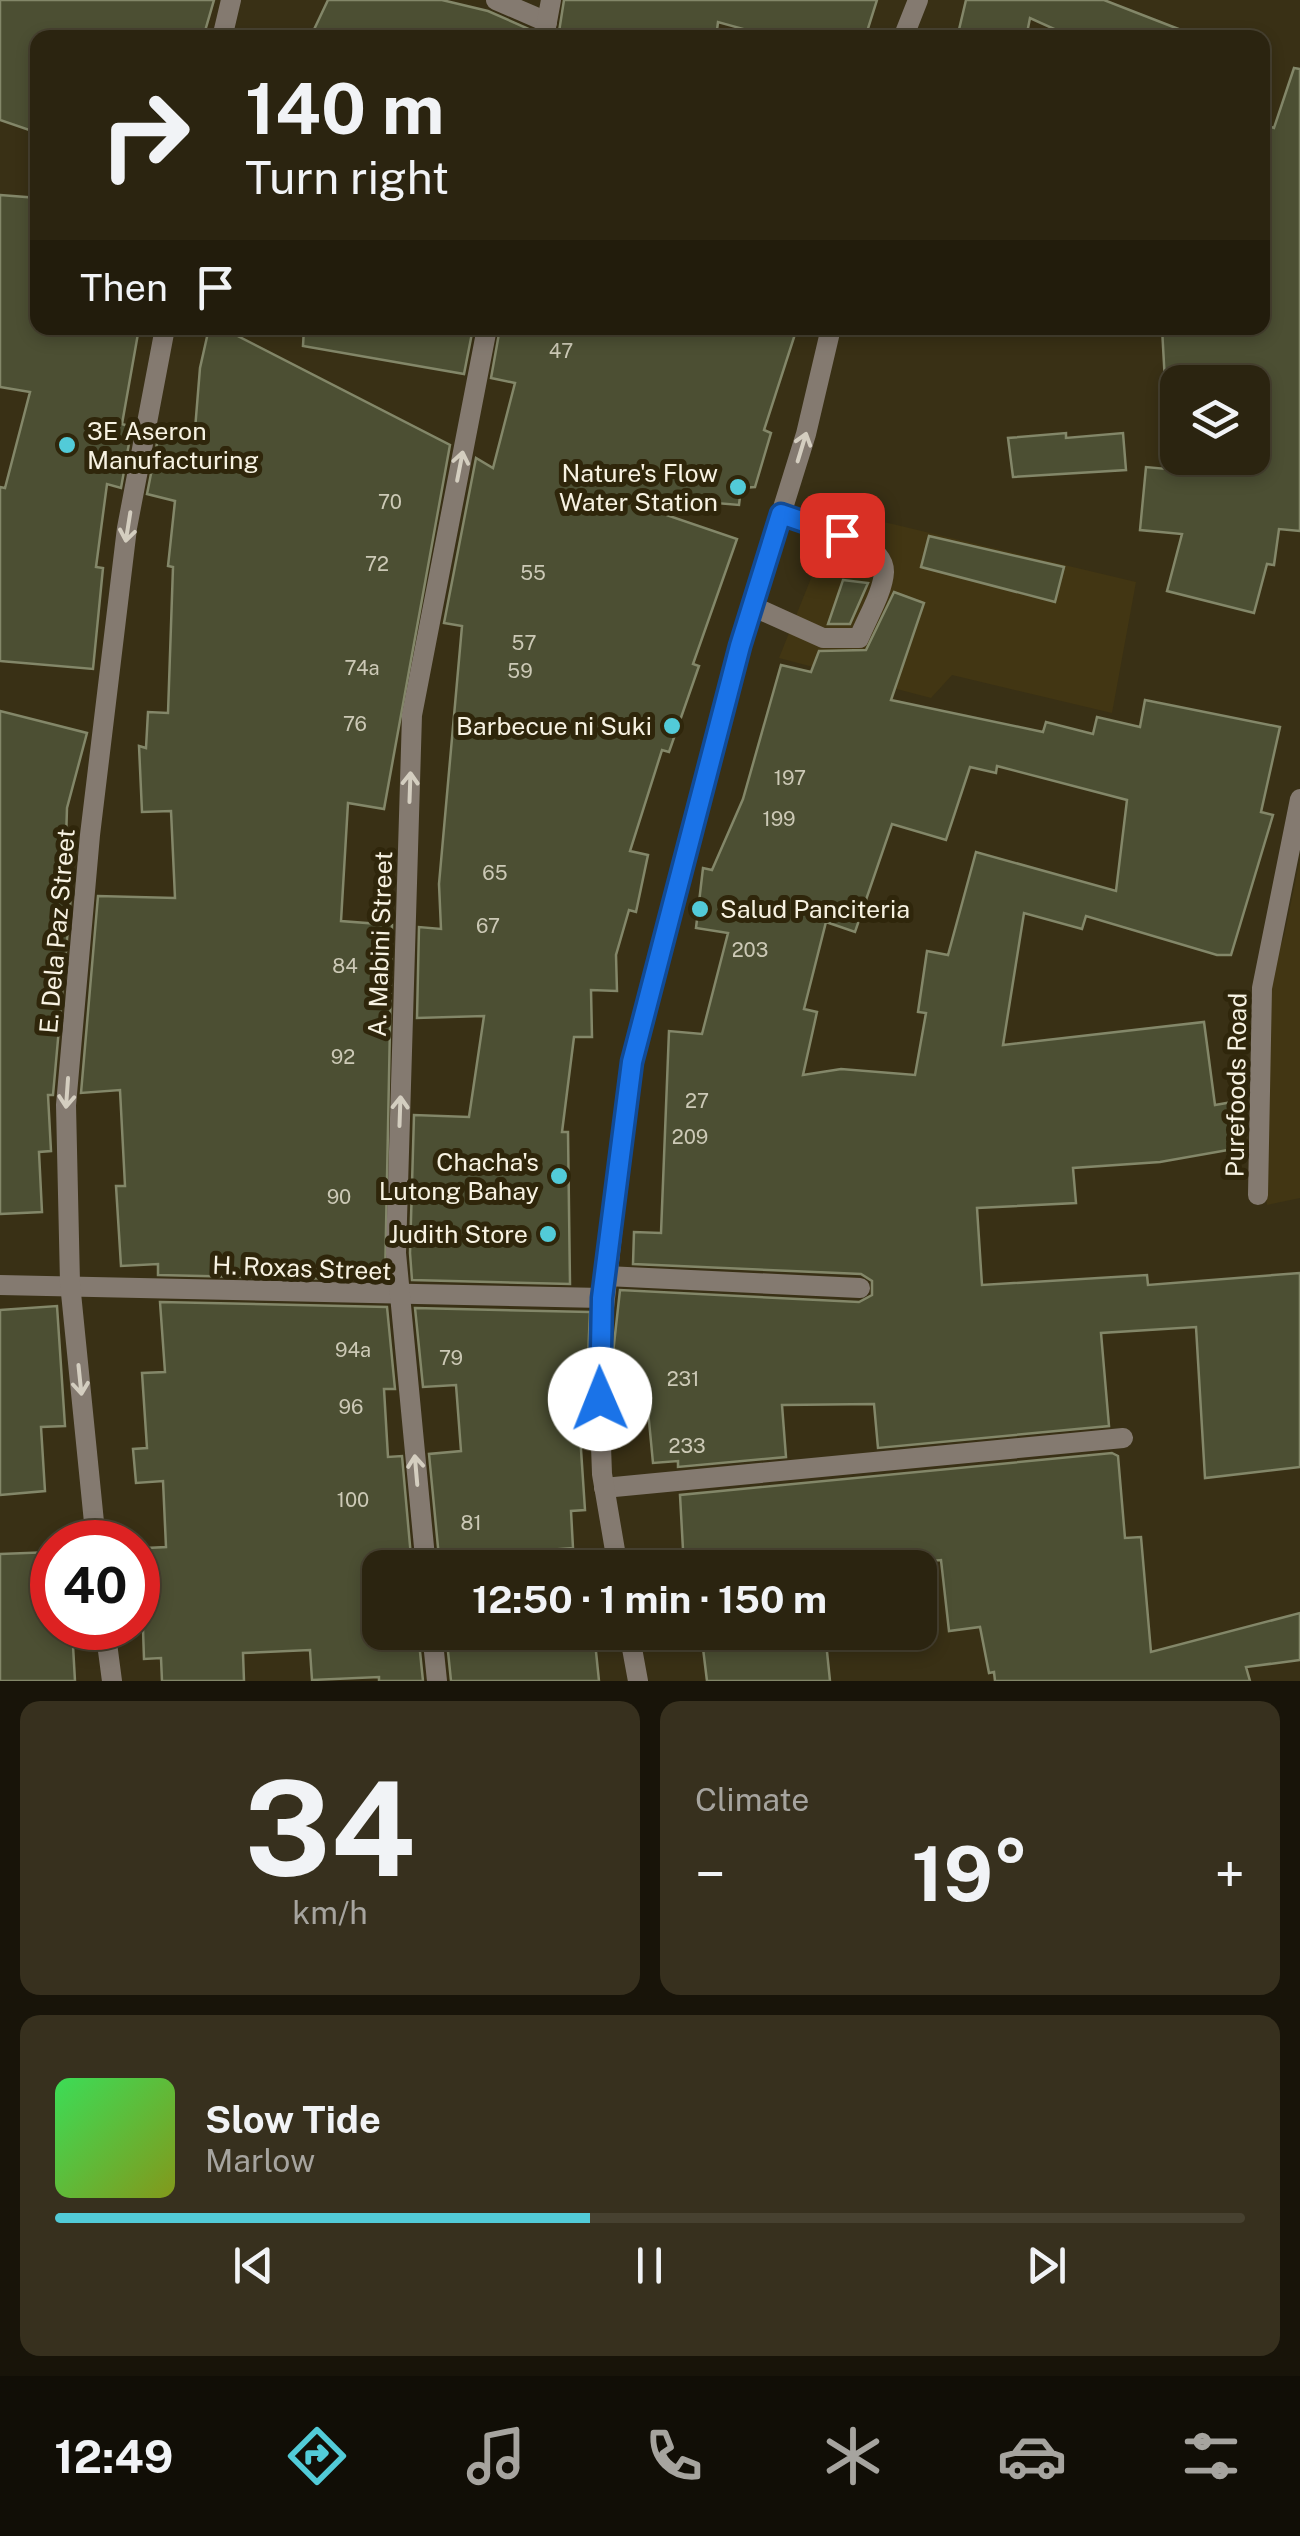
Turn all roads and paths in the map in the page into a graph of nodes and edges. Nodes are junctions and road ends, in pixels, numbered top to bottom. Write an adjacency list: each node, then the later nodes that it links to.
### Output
1 (231, 0): 5 (street)
2 (496, 0): 6 (street)
3 (551, 0): 6 (street)
4 (918, 0): 7 (street)
5 (224, 30)
6 (546, 30)
7 (906, 30)
8 (164, 335): 15 (street, E. Dela Paz Street, one-way to 15)
9 (487, 335): 19 (street, A. Mabini Street, one-way to 9)
10 (829, 335): 11 (street, one-way to 10)
11 (781, 514): 12 (street); 12 (street)
12 (752, 606): 17 (street)
13 (1300, 799): 14 (street, Purefoods Road)
14 (1258, 1195)
15 (70, 1283): 16 (street, H. Roxas Street); 19 (street, H. Roxas Street); 22 (street, E. Dela Paz Street, one-way to 22)
16 (0, 1285)
17 (604, 1287): 18 (street, H. Roxas Street); 19 (street, H. Roxas Street); 21 (street)
18 (860, 1288)
19 (400, 1297): 23 (street, A. Mabini Street, one-way to 19)
20 (1123, 1438): 21 (street)
21 (604, 1488): 24 (street)
22 (94, 1520)
23 (424, 1550)
24 (615, 1550)
25 (107, 1650): 28 (street)
26 (434, 1650): 29 (street)
27 (633, 1650): 30 (street)
28 (112, 1681)
29 (437, 1681)
30 (638, 1681)

